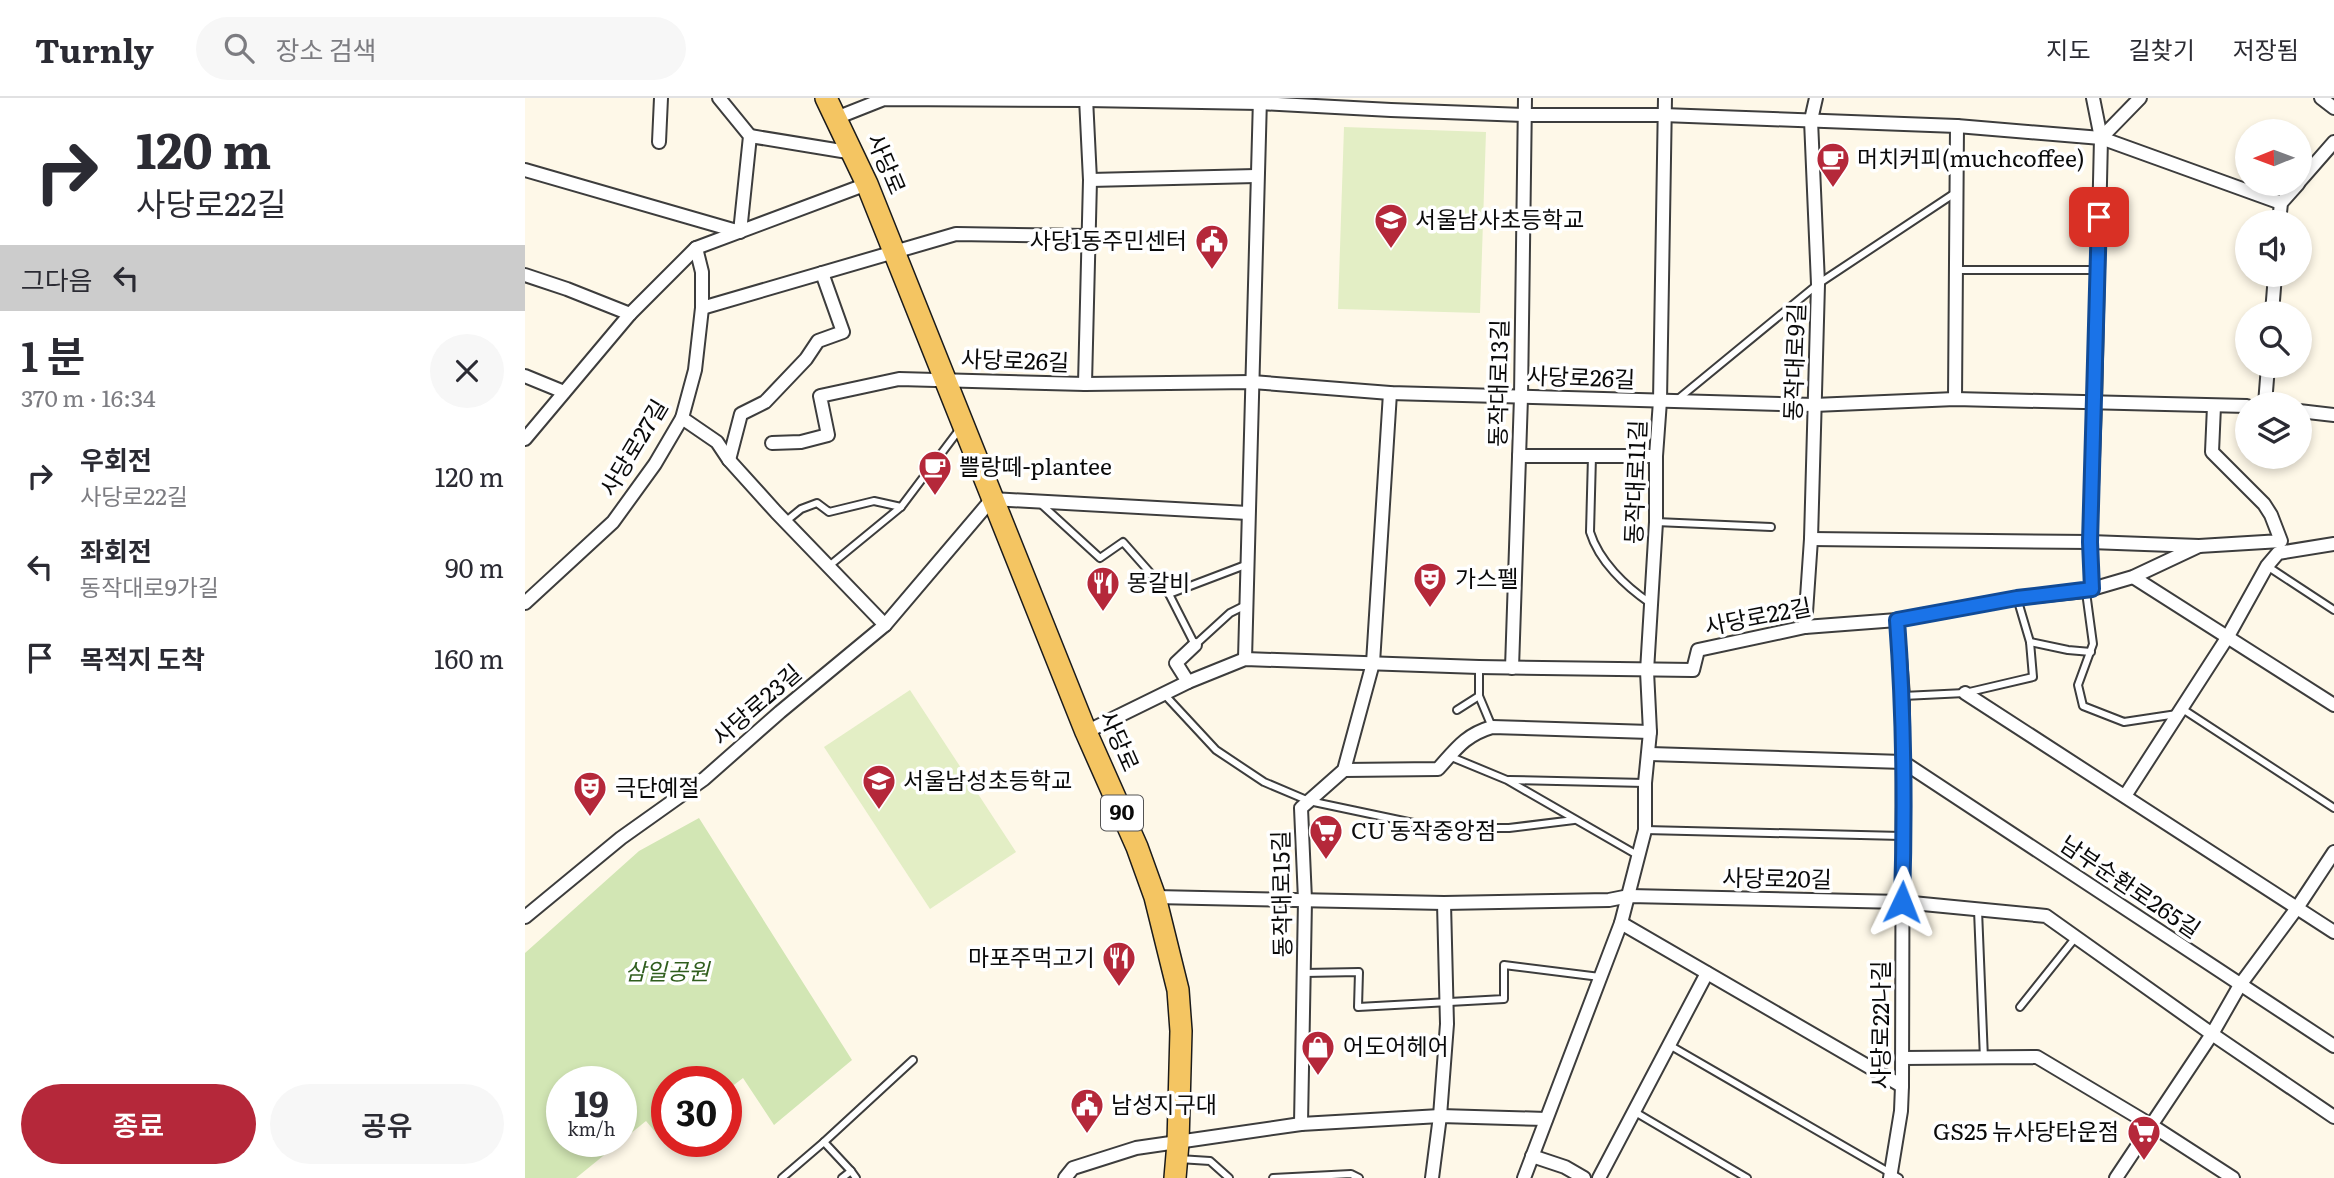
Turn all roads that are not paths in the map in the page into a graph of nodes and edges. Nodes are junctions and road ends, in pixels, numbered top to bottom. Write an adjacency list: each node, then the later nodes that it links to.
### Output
1 (661, 98): 23 (street)
2 (719, 98): 21 (street)
3 (826, 98): 18 (main road, 사당로 / 90)
4 (1525, 98): 17 (street, 동작대로13길)
5 (1665, 98): 16 (street, 동작대로11길)
6 (1816, 98): 19 (street, 동작대로9길)
7 (2093, 98): 22 (street)
8 (2140, 98): 22 (street)
9 (2321, 98): 15 (street)
10 (884, 99): 11 (street); 18 (street)
11 (990, 99): 12 (street)
12 (1086, 99): 13 (street); 29 (street)
13 (1259, 100): 14 (street); 28 (street)
14 (1392, 104): 17 (street)
15 (2334, 108)
16 (1663, 114): 17 (street); 19 (street); 54 (street, 동작대로11길)
17 (1524, 115): 52 (street, 동작대로13길)
18 (836, 118): 25 (main road, 사당로 / 90)
19 (1811, 120): 20 (street); 43 (street, 동작대로9길)
20 (1957, 126): 22 (street); 31 (street)
21 (750, 136): 25 (street); 35 (street)
22 (2101, 138): 33 (street); 39 (street)
23 (659, 142)
24 (2334, 142): 26 (street)
25 (854, 153): 30 (main road, 사당로 / 90)
26 (2312, 168)
27 (525, 170): 35 (street)
28 (1256, 176): 29 (street); 48 (street)
29 (1090, 180): 36 (street)
30 (867, 184): 35 (street); 38 (main road, 사당로 / 90)
31 (1957, 192): 40 (street); 43 (lane)
32 (2288, 196): 33 (street)
33 (2281, 204): 34 (street)
34 (2280, 210)
35 (740, 232): 37 (street)
36 (1088, 236): 38 (street); 49 (street)
37 (696, 248): 44 (street, 사당로27길); 45 (street)
38 (894, 252): 41 (street); 47 (main road, 사당로 / 90)
39 (2098, 270): 40 (lane); 56 (street)
40 (1956, 271): 53 (street)
41 (822, 273): 44 (street); 69 (street)
42 (525, 275): 45 (street)
43 (1818, 284): 55 (lane); 57 (street, 동작대로9길)
44 (702, 308): 62 (street, 사당로27길)
45 (630, 314): 50 (street)
46 (525, 376): 50 (street)
47 (947, 380): 49 (street, 사당로26길); 63 (main road, 사당로 / 90); 65 (street)
48 (1252, 383): 49 (street, 사당로26길); 51 (street, 사당로26길); 73 (street)
49 (1085, 384)
50 (564, 392): 64 (street)
51 (1390, 393): 52 (street, 사당로26길); 100 (street)
52 (1521, 397): 54 (street, 사당로26길); 66 (street, 동작대로13길)
53 (1955, 399): 56 (street, 사당로26길); 57 (street, 사당로26길)
54 (1660, 401): 55 (street, 사당로26길); 68 (street, 동작대로11길)
55 (1675, 401): 57 (street, 사당로26길)
56 (2095, 403): 58 (street, 사당로26길); 78 (street)
57 (1814, 405): 77 (street, 동작대로9길)
58 (2214, 405): 59 (street, 사당로26길); 80 (street)
59 (2235, 406)
60 (2312, 412): 61 (street)
61 (2334, 415)
62 (682, 418): 69 (street); 88 (street, 사당로27길)
63 (964, 423): 70 (main road, 사당로 / 90); 72 (lane)
64 (525, 439)
65 (772, 443)
66 (1518, 456): 67 (street); 102 (street, 동작대로13길)
67 (1592, 456): 68 (street); 89 (lane)
68 (1656, 456): 75 (street, 동작대로11길)
69 (729, 460): 74 (street)
70 (992, 499): 71 (street); 93 (street, 사당로23길); 113 (main road, 사당로 / 90)
71 (1040, 503): 73 (street); 86 (lane)
72 (901, 507): 74 (lane); 82 (lane)
73 (1248, 513): 81 (street)
74 (785, 522): 82 (street)
75 (1656, 522): 76 (lane); 89 (street, 동작대로11길)
76 (1771, 527)
77 (1811, 539): 78 (street); 94 (street, 동작대로9길)
78 (2090, 542): 80 (street); 85 (street)
79 (2334, 544): 83 (street)
80 (2199, 546): 84 (street, 사당로22길)
81 (1248, 564): 86 (lane); 90 (street)
82 (828, 566): 93 (street)
83 (2267, 566): 91 (lane); 95 (street)
84 (2133, 577): 85 (street, 사당로22길); 95 (street)
85 (2089, 590): 87 (street, 사당로22길); 98 (lane)
86 (1169, 594): 97 (lane)
87 (2017, 598): 92 (street, 사당로22길); 96 (lane)
88 (525, 603)
89 (1651, 604): 103 (street, 동작대로11길)
90 (1246, 605): 97 (lane); 99 (street)
91 (2334, 610)
92 (1897, 620): 94 (street, 사당로22길); 108 (street, 사당로22나길)
93 (885, 625): 136 (street, 사당로23길)
94 (1805, 627): 103 (street, 사당로22길)
95 (2227, 638): 109 (street); 111 (street)
96 (2029, 642): 98 (lane); 105 (lane)
97 (1195, 645): 104 (street)
98 (2091, 652): 111 (lane)
99 (1245, 659): 100 (street, 사당로22길); 104 (street, 사당로22길)
100 (1373, 663): 101 (street, 사당로22길); 118 (street)
101 (1479, 667): 102 (street, 사당로22길); 107 (lane)
102 (1512, 668): 103 (street, 사당로22길)
103 (1647, 671): 114 (street, 동작대로11길)
104 (1188, 682): 106 (street, 사당로22길)
105 (1965, 693): 108 (lane); 121 (street)
106 (1164, 694): 113 (street, 사당로22길); 122 (lane)
107 (1479, 696): 110 (lane); 112 (lane)
108 (1903, 696): 117 (street, 사당로22나길)
109 (2334, 705)
110 (1457, 710)
111 (2179, 711): 121 (street); 123 (lane)
112 (1492, 727): 114 (street); 116 (street)
113 (1086, 732): 129 (main road, 사당로 / 90)
114 (1650, 732): 115 (street, 동작대로11길)
115 (1650, 754): 117 (street); 120 (street, 동작대로11길)
116 (1449, 756): 118 (street); 119 (lane)
117 (1903, 762): 126 (street, 사당로22나길); 143 (street, 남부순환로265길)
118 (1344, 770): 122 (street, 동작대로15길)
119 (1507, 780): 120 (lane); 124 (lane)
120 (1645, 783): 125 (street, 동작대로11길)
121 (2125, 796): 134 (street)
122 (1309, 802): 124 (lane); 131 (street, 동작대로15길)
123 (2334, 808)
124 (1574, 820): 128 (lane)
125 (1645, 830): 126 (lane); 128 (street, 동작대로11길)
126 (1904, 836): 132 (street, 사당로22나길)
127 (2334, 852): 134 (street)
128 (1639, 856): 130 (street, 동작대로11길)
129 (1155, 897): 131 (street, 사당로20길); 161 (main road, 사당로 / 90)
130 (1629, 897): 132 (street, 사당로20길); 133 (street, 사당로20길); 137 (street, 동작대로11길)
131 (1305, 900): 133 (street, 사당로20길); 140 (street, 동작대로15길)
132 (1902, 902): 135 (street, 사당로20길); 149 (street, 사당로22나길)
133 (1444, 903): 144 (street)
134 (2297, 908): 138 (street); 143 (street)
135 (1978, 910): 139 (street, 사당로20길); 150 (lane)
136 (525, 917)
137 (1621, 923): 141 (street); 142 (street, 동작대로11길)
138 (2334, 932)
139 (2076, 937): 145 (lane); 146 (street, 사당로20길)
140 (1304, 973): 144 (lane); 157 (street, 동작대로15길)
141 (1707, 973): 147 (street); 152 (street)
142 (1600, 977): 144 (lane); 156 (street, 동작대로11길)
143 (2240, 985): 146 (street); 148 (street, 남부순환로265길)
144 (1445, 1003): 154 (street)
145 (2020, 1007)
146 (2212, 1034): 155 (street, 사당로20길); 158 (street)
147 (1671, 1045): 153 (street); 163 (lane)
148 (2334, 1046)
149 (1902, 1058): 150 (street); 152 (street, 사당로22나길)
150 (1984, 1059): 158 (street)
151 (913, 1060): 159 (lane)
152 (1902, 1086): 163 (street, 사당로22나길)
153 (1635, 1112): 174 (street); 175 (lane)
154 (1440, 1116): 156 (street); 157 (street); 171 (street)
155 (2334, 1117)
156 (1546, 1119): 160 (street, 동작대로11길)
157 (1301, 1124): 161 (street)
158 (2151, 1125): 176 (street); 177 (street)
159 (824, 1142): 162 (lane); 164 (lane)
160 (1532, 1156): 172 (street, 동작대로11길); 173 (street)
161 (1177, 1167): 167 (street); 168 (lane)
162 (851, 1171): 165 (lane); 166 (lane)
163 (1893, 1176)
164 (782, 1178)
165 (842, 1178)
166 (856, 1178)
167 (1065, 1178)
168 (1229, 1178)
169 (1273, 1178): 170 (lane)
170 (1359, 1178)
171 (1432, 1178)
172 (1524, 1178)
173 (1584, 1178)
174 (1599, 1178)
175 (1747, 1178)
176 (2116, 1178)
177 (2233, 1178)

